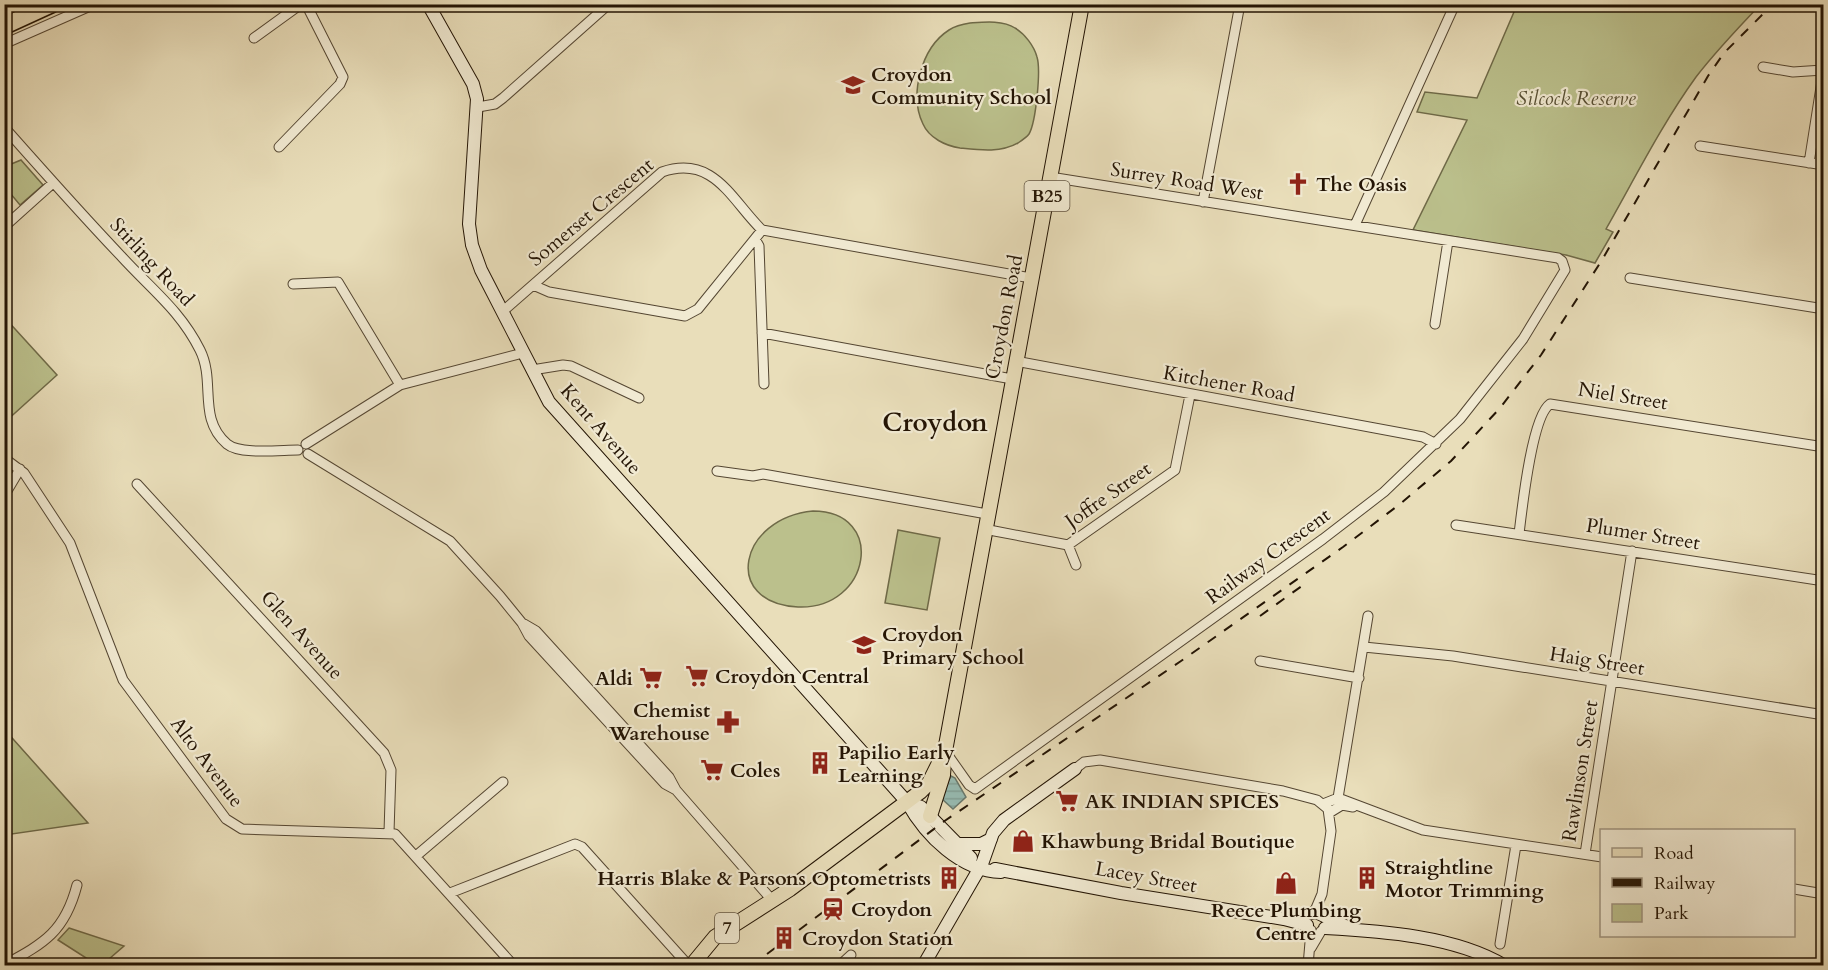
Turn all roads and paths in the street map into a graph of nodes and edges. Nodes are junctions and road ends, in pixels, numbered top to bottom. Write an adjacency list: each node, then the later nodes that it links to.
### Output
1 (52, 4): 10 (highway)
2 (96, 4): 12 (street)
3 (301, 4): 11 (street)
4 (306, 4): 18 (street)
5 (428, 4): 15 (main road, Kent Avenue)
6 (609, 4): 15 (street)
7 (1082, 4): 21 (main road, Croydon Road / B25)
8 (1240, 4): 23 (street)
9 (1455, 4): 24 (street)
10 (4, 26)
11 (254, 38)
12 (4, 44)
13 (1763, 68): 14 (street)
14 (1823, 69): 19 (street)
15 (478, 107): 35 (main road, Kent Avenue)
16 (4, 127): 22 (street, Stirling Road)
17 (1700, 146): 19 (street)
18 (279, 147)
19 (1809, 163): 20 (street)
20 (1824, 165)
21 (1050, 177): 23 (street, Surrey Road West); 30 (main road, Croydon Road / B25)
22 (53, 183): 25 (street); 48 (street, Stirling Road)
23 (1203, 202): 24 (street, Surrey Road West)
24 (1355, 225): 28 (street, Surrey Road West)
25 (4, 227)
26 (762, 230): 27 (street); 30 (street); 33 (street, Somerset Crescent)
27 (755, 239): 33 (street); 37 (street)
28 (1448, 241): 29 (street, Surrey Road West); 36 (street)
29 (1564, 265): 46 (street, Railway Crescent)
30 (1031, 278): 39 (main road, Croydon Road / B25)
31 (1630, 278): 34 (street)
32 (292, 284): 43 (street)
33 (533, 285): 35 (street, Somerset Crescent)
34 (1824, 309)
35 (502, 312): 38 (main road, Kent Avenue)
36 (1435, 324)
37 (762, 333): 41 (street); 42 (street)
38 (523, 353): 40 (main road, Kent Avenue); 43 (street)
39 (1015, 360): 41 (main road, Croydon Road / B25); 44 (street, Kitchener Road)
40 (532, 370): 45 (street); 72 (main road, Kent Avenue)
41 (1012, 379): 54 (main road, Croydon Road / B25)
42 (764, 384)
43 (400, 386): 48 (street)
44 (1190, 395): 46 (street, Kitchener Road); 58 (street, Joffre Street)
45 (639, 398)
46 (1436, 444): 68 (street, Railway Crescent)
47 (1824, 447): 57 (street, Niel Street)
48 (304, 449): 89 (street)
49 (4, 458): 50 (street, Alto Avenue)
50 (20, 469): 53 (street); 77 (street, Alto Avenue)
51 (717, 471): 54 (street)
52 (137, 484): 77 (street, Glen Avenue)
53 (4, 496)
54 (987, 514): 56 (main road, Croydon Road / B25)
55 (1456, 525): 57 (street, Plumer Street)
56 (984, 529): 58 (street, Joffre Street); 68 (main road, Croydon Road / B25)
57 (1519, 534): 59 (street, Plumer Street)
58 (1068, 545): 60 (street)
59 (1632, 551): 61 (street, Plumer Street); 66 (street, Rawlinson Street)
60 (1076, 565)
61 (1824, 581)
62 (1368, 616): 63 (street)
63 (1364, 647): 65 (street); 66 (street, Haig Street)
64 (1260, 662): 65 (street)
65 (1359, 678): 71 (street)
66 (1612, 681): 67 (street, Haig Street); 81 (street, Rawlinson Street)
67 (1824, 715)
68 (945, 751): 72 (main road, Croydon Road / B25); 76 (main road)
69 (1075, 769): 73 (street); 78 (main road)
70 (503, 782): 82 (street)
71 (1338, 798): 73 (street); 74 (street)
72 (907, 802): 76 (main road, Kent Avenue); 84 (main road, Kent Avenue); 89 (main road, 7)
73 (1323, 804): 75 (street)
74 (1364, 809): 75 (street); 80 (street)
75 (1329, 813): 90 (street)
76 (930, 816): 79 (main road, Kent Avenue)
77 (389, 832): 82 (street)
78 (991, 839): 79 (main road); 84 (main road)
79 (955, 844): 84 (main road, Kent Avenue)
80 (1516, 845): 81 (street); 91 (street)
81 (1585, 854): 83 (street)
82 (416, 856): 87 (street)
83 (1600, 857)
84 (980, 866): 90 (main road, Lacey Street); 97 (main road)
85 (77, 885): 93 (street)
86 (1795, 889): 88 (street)
87 (450, 893): 94 (street); 95 (street)
88 (1824, 894)
89 (772, 900): 95 (main road, 7)
90 (1317, 922): 98 (street); 99 (main road, Lacey Street)
91 (1500, 944)
92 (851, 955): 96 (street)
93 (4, 965)
94 (514, 966)
95 (690, 966)
96 (839, 966)
97 (923, 966)
98 (1308, 966)
99 (1505, 966)

